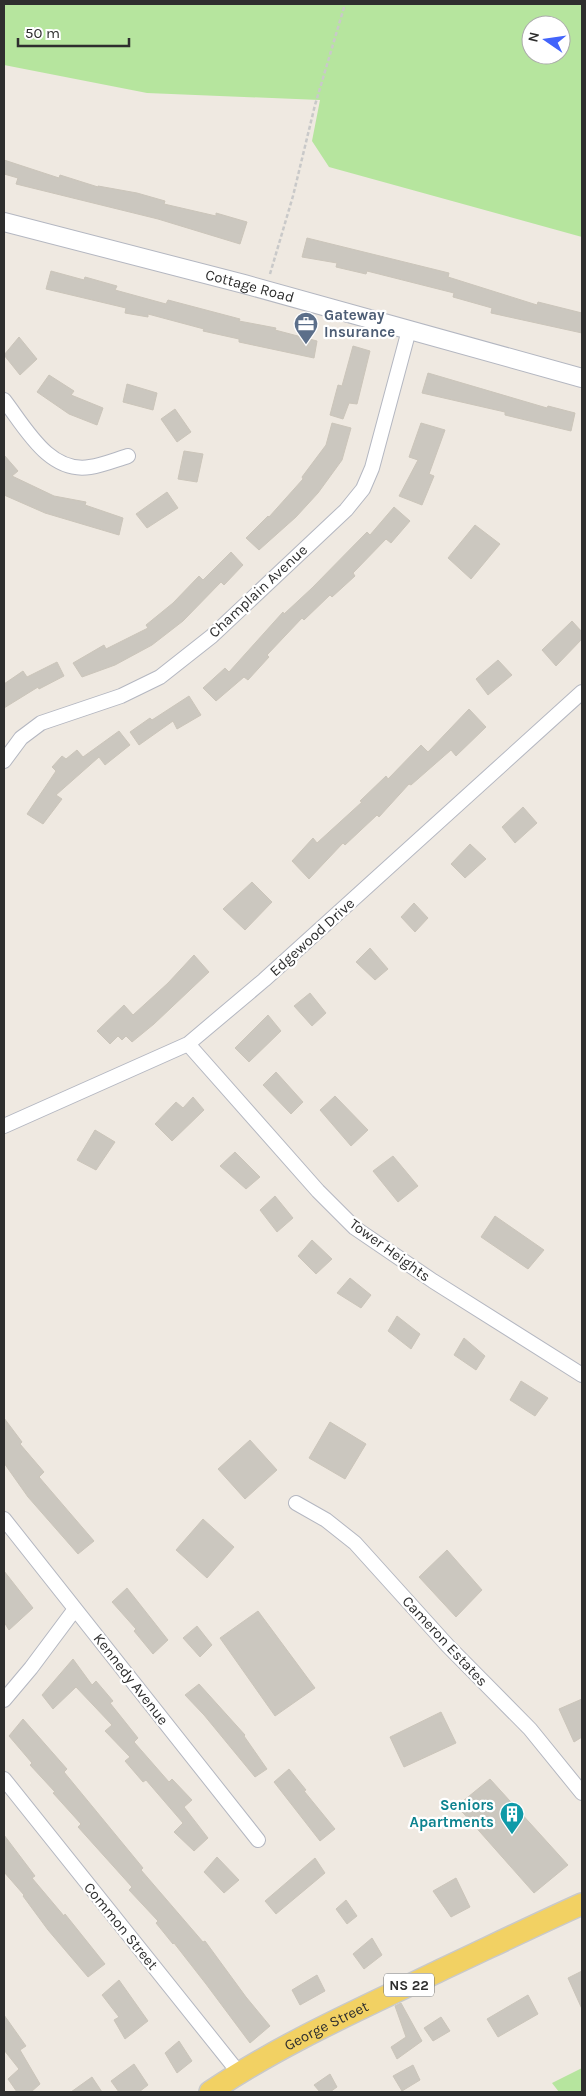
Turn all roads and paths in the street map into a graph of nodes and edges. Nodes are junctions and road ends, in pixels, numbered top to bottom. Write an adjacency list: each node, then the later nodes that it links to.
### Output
1 (345, 4): 3 (path)
2 (4, 222): 3 (street, Cottage Road)
3 (265, 290): 4 (street, Cottage Road)
4 (409, 330): 5 (street, Cottage Road); 9 (street, Champlain Avenue)
5 (582, 378)
6 (4, 400): 7 (street)
7 (128, 456)
8 (582, 692): 10 (street, Edgewood Drive)
9 (4, 761)
10 (188, 1044): 11 (street, Edgewood Drive); 12 (street, Tower Heights)
11 (4, 1126)
12 (582, 1375)
13 (296, 1503): 18 (street, Cameron Estates)
14 (4, 1519): 15 (street, Kennedy Avenue)
15 (75, 1609): 16 (street); 19 (street, Kennedy Avenue)
16 (4, 1700)
17 (4, 1779): 21 (street, Common Street)
18 (582, 1793)
19 (258, 1840)
20 (582, 1904): 21 (main road, George Street / NS 22)
21 (239, 2073): 22 (main road, George Street / NS 22)
22 (210, 2092)

